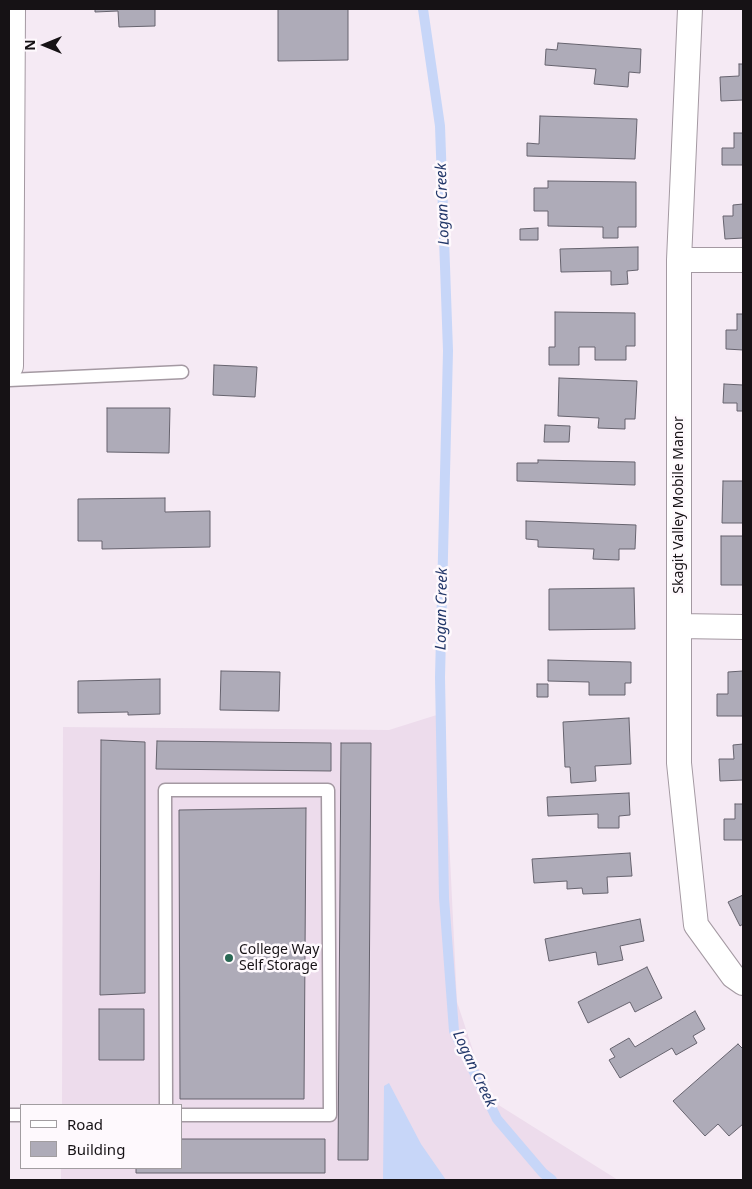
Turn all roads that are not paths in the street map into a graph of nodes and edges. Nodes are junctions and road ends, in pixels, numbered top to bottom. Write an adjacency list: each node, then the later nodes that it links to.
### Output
1 (11, 9): 3 (main road)
2 (690, 9): 4 (street, Skagit Valley Mobile Manor)
3 (9, 197): 6 (main road)
4 (679, 260): 5 (street); 9 (street, Skagit Valley Mobile Manor)
5 (743, 260)
6 (9, 366)
7 (182, 372): 8 (lane)
8 (9, 380)
9 (679, 626): 10 (street); 11 (street, Skagit Valley Mobile Manor)
10 (743, 626)
11 (743, 983)
12 (166, 1104): 13 (lane)
13 (182, 1115)

